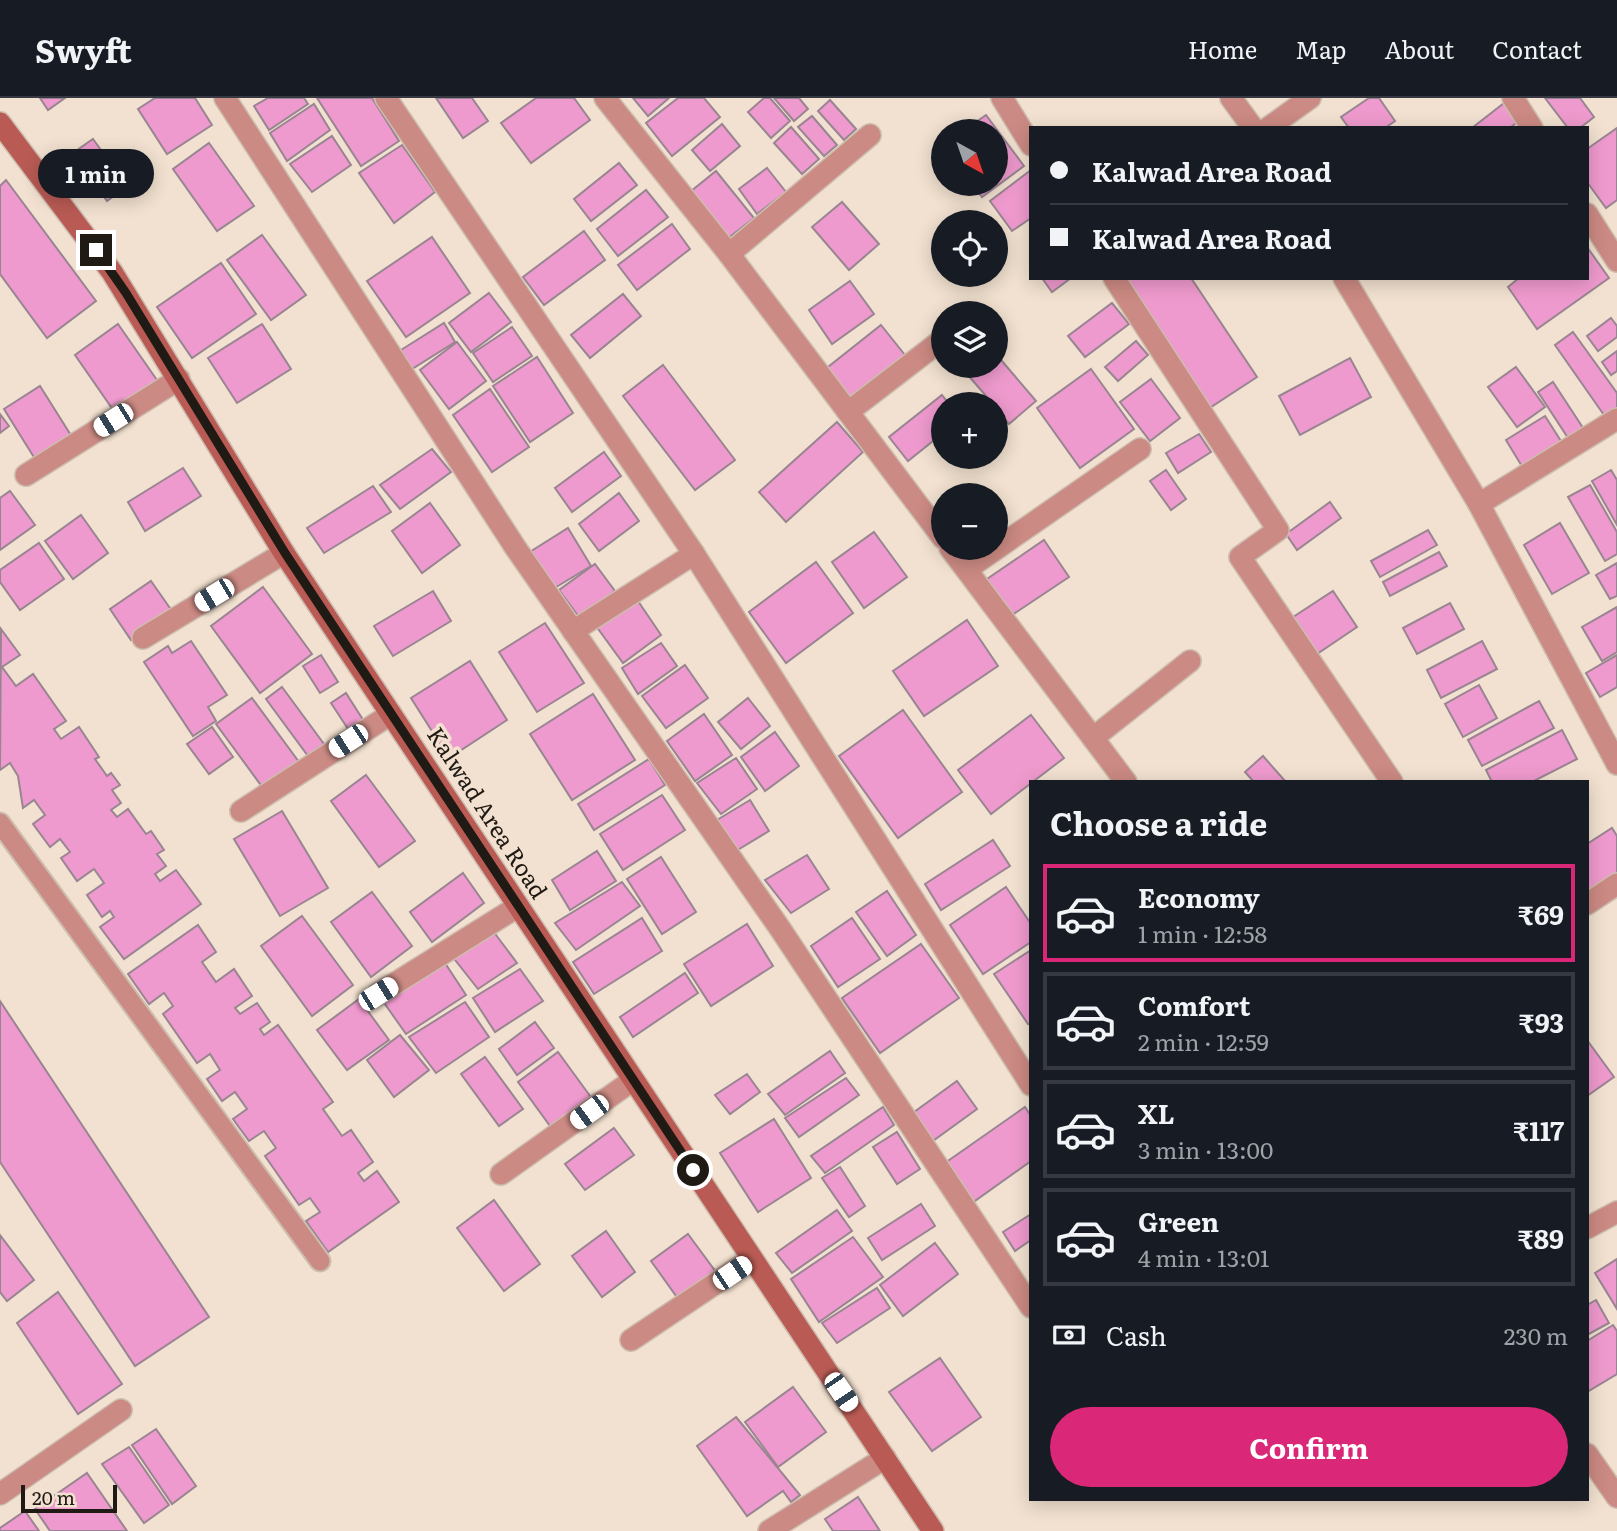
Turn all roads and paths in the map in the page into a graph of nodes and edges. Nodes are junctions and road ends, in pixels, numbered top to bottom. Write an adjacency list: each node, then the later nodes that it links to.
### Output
1 (225, 98): 31 (street)
2 (386, 98): 28 (street)
3 (605, 98): 15 (street)
4 (1002, 98): 13 (street)
5 (1231, 98): 9 (street)
6 (1310, 98): 10 (street)
7 (1513, 98): 11 (street)
8 (0, 123): 20 (street, Kalwad Area Road)
9 (1252, 126)
10 (1271, 126)
11 (1531, 126)
12 (870, 135): 15 (street)
13 (1029, 142)
14 (1589, 217): 16 (street)
15 (729, 254): 21 (street)
16 (1617, 261)
17 (1115, 280): 38 (street)
18 (1345, 280): 25 (street)
19 (931, 348): 21 (street)
20 (179, 379): 24 (street); 27 (street, Kalwad Area Road)
21 (848, 412): 26 (street)
22 (1617, 419): 25 (street)
23 (1140, 449): 30 (street)
24 (26, 475)
25 (1479, 504): 36 (street)
26 (931, 522)
27 (285, 553): 32 (street); 34 (street, Kalwad Area Road)
28 (694, 554): 31 (street); 46 (street)
29 (960, 560): 30 (street)
30 (967, 569): 35 (street)
31 (573, 631): 52 (street)
32 (143, 638)
33 (1190, 662): 35 (street)
34 (391, 714): 39 (street); 43 (street, Kalwad Area Road)
35 (1093, 738): 37 (street)
36 (1617, 764)
37 (1124, 780)
38 (1391, 780)
39 (241, 811)
40 (0, 823): 51 (lane)
41 (1617, 884): 42 (street)
42 (1589, 903)
43 (517, 907): 44 (street); 45 (street, Kalwad Area Road)
44 (378, 994)
45 (634, 1080): 47 (street); 50 (street, Kalwad Area Road)
46 (1029, 1082)
47 (501, 1174)
48 (1617, 1212): 49 (street)
49 (1589, 1227)
50 (752, 1259): 53 (street); 56 (street, Kalwad Area Road)
51 (320, 1261)
52 (1029, 1304)
53 (631, 1340)
54 (121, 1410): 57 (street)
55 (1589, 1457): 58 (street)
56 (885, 1458): 59 (street); 60 (street, Kalwad Area Road)
57 (0, 1494)
58 (1617, 1497)
59 (769, 1531)
60 (933, 1531)

